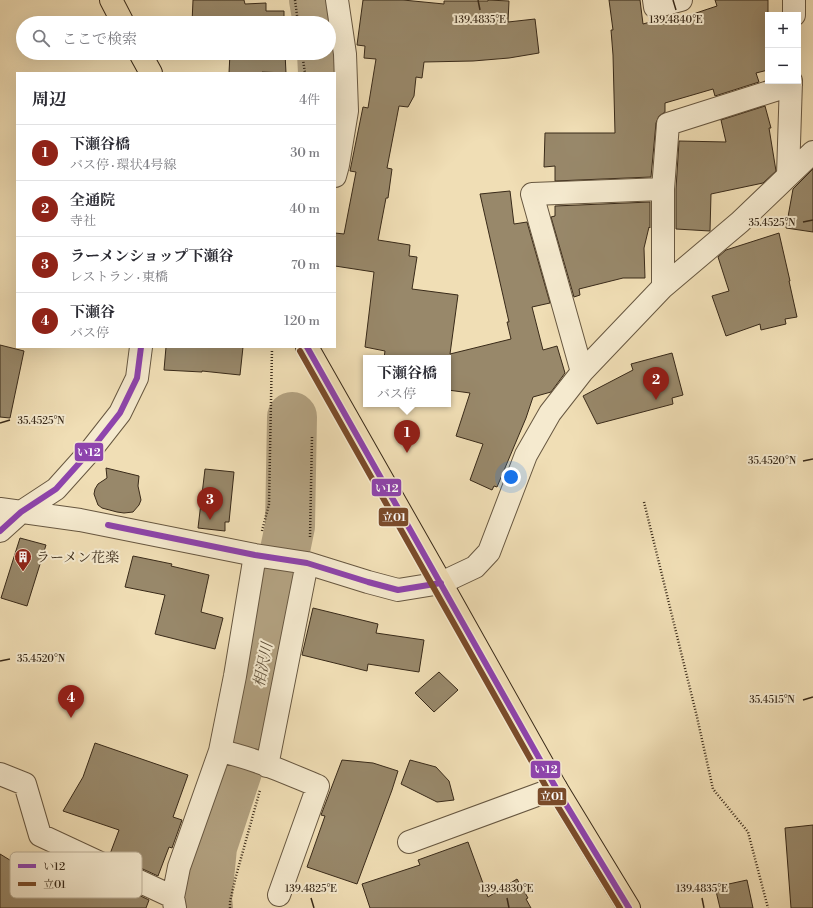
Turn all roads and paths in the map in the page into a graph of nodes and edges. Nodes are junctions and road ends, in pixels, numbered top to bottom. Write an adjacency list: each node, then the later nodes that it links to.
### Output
1 (111, 0): 8 (main road)
2 (295, 0): 9 (path)
3 (337, 0): 17 (street)
4 (654, 0): 5 (street)
5 (681, 0)
6 (794, 0): 7 (street)
7 (794, 12)
8 (120, 16)
9 (297, 16)
10 (144, 60): 12 (main road)
11 (303, 60): 13 (path)
12 (151, 72)
13 (305, 72)
14 (788, 84): 19 (street)
15 (791, 84): 18 (street)
16 (813, 152): 18 (street)
17 (336, 171)
18 (788, 175): 20 (street)
19 (663, 189): 20 (street); 24 (street)
20 (663, 287): 24 (street)
21 (141, 348): 28 (street)
22 (272, 349): 30 (path)
23 (310, 352): 32 (main road)
24 (582, 372): 32 (street)
25 (312, 437): 31 (path)
26 (644, 502): 44 (path)
27 (0, 509): 28 (street)
28 (21, 512): 29 (street); 30 (street)
29 (0, 531)
30 (259, 555): 31 (street); 33 (street)
31 (304, 563): 32 (street); 34 (street)
32 (441, 583): 36 (main road)
33 (225, 752): 34 (street); 41 (street)
34 (262, 764): 40 (street); 42 (path)
35 (0, 774): 38 (street)
36 (556, 788): 37 (street); 43 (main road)
37 (409, 842)
38 (74, 852)
39 (142, 887): 41 (street)
40 (278, 895)
41 (174, 903)
42 (230, 908)
43 (629, 908)
44 (768, 908)

